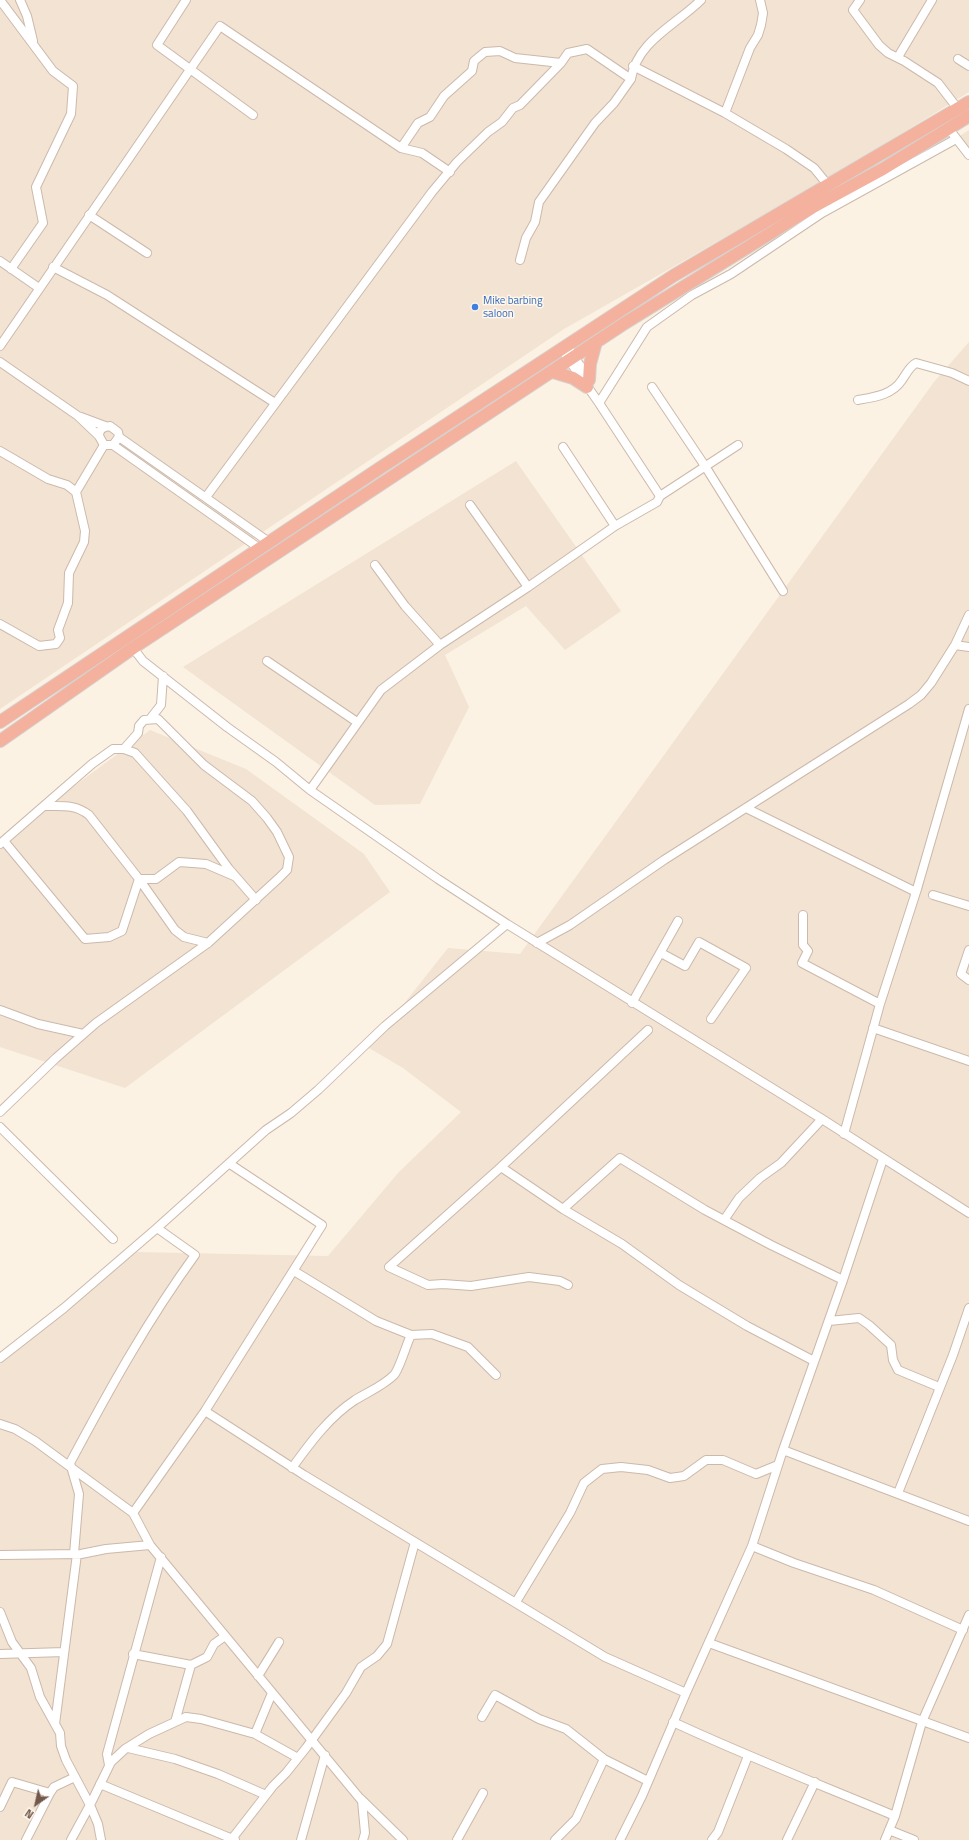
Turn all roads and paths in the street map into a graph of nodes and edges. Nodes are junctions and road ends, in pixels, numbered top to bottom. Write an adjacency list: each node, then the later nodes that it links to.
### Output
1 (0, 0): 8 (street)
2 (20, 0): 8 (street)
3 (186, 0): 14 (street)
4 (701, 0): 12 (street)
5 (760, 0): 18 (street)
6 (860, 0): 9 (street)
7 (931, 0): 9 (street)
8 (34, 46): 31 (street)
9 (898, 58): 17 (street)
10 (958, 59): 13 (street)
11 (561, 63): 15 (street); 22 (street); 24 (street)
12 (633, 66): 15 (street); 18 (street)
13 (969, 66)
14 (190, 69): 19 (street); 22 (street); 26 (street)
15 (631, 79): 28 (street)
16 (969, 102): 17 (highway)
17 (958, 109): 25 (highway)
18 (724, 113): 25 (street)
19 (253, 115)
20 (969, 116): 21 (highway)
21 (952, 134): 23 (street); 33 (highway); 43 (street)
22 (401, 148): 24 (street)
23 (969, 155)
24 (450, 172): 44 (street)
25 (828, 185): 35 (highway)
26 (89, 215): 27 (street); 30 (street)
27 (147, 253)
28 (520, 260)
29 (0, 261): 31 (street)
30 (53, 267): 32 (street); 44 (street)
31 (11, 269): 32 (street)
32 (38, 288): 34 (street)
33 (596, 342): 36 (highway); 40 (highway)
34 (0, 346)
35 (564, 348): 36 (street); 60 (highway)
36 (572, 359): 38 (highway); 40 (street)
37 (0, 362): 45 (street)
38 (553, 372): 40 (highway); 69 (highway)
39 (969, 381): 42 (street)
40 (588, 383): 43 (street)
41 (652, 387): 54 (street)
42 (858, 400)
43 (598, 401): 56 (street)
44 (275, 402): 57 (street)
45 (78, 416): 46 (street); 47 (street)
46 (105, 426): 47 (street); 48 (street)
47 (99, 436): 49 (street)
48 (119, 437): 50 (street); 57 (street)
49 (104, 445): 50 (street); 55 (street)
50 (113, 445): 60 (street)
51 (738, 445): 54 (street)
52 (562, 447): 59 (street)
53 (0, 451): 55 (street)
54 (705, 466): 56 (street); 63 (street)
55 (76, 492): 65 (street)
56 (660, 496): 59 (street)
57 (206, 497): 60 (street)
58 (470, 505): 62 (street)
59 (615, 526): 62 (street)
60 (264, 545): 74 (highway)
61 (375, 565): 66 (street)
62 (528, 587): 66 (street)
63 (783, 591)
64 (969, 615): 67 (street)
65 (0, 624)
66 (440, 645): 75 (street)
67 (955, 645): 68 (street); 80 (street)
68 (969, 647)
69 (133, 648): 71 (street); 76 (highway)
70 (267, 660): 75 (street)
71 (163, 676): 73 (street); 78 (street)
72 (969, 709): 84 (street)
73 (150, 719): 77 (street); 86 (street)
74 (0, 722)
75 (357, 722): 78 (street)
76 (0, 741)
77 (124, 749): 79 (street); 82 (street)
78 (310, 790): 90 (street)
79 (45, 806): 81 (street); 83 (street)
80 (746, 808): 84 (street); 91 (street)
81 (2, 843): 83 (street)
82 (235, 876): 83 (street); 86 (street)
83 (139, 879): 92 (street)
84 (916, 892): 97 (street)
85 (933, 895): 87 (street)
86 (256, 900): 92 (street)
87 (969, 906)
88 (803, 915): 97 (street)
89 (678, 921): 94 (street)
90 (507, 924): 91 (street); 109 (street)
91 (537, 942): 96 (street)
92 (208, 943): 102 (street)
93 (969, 950): 95 (street)
94 (661, 953): 96 (street); 99 (street)
95 (969, 980)
96 (632, 1003): 105 (street)
97 (880, 1004): 100 (street)
98 (0, 1010): 102 (street)
99 (711, 1019)
100 (873, 1028): 103 (street); 107 (street)
101 (648, 1030): 110 (street)
102 (83, 1034): 104 (street)
103 (969, 1061)
104 (0, 1112)
105 (822, 1119): 107 (street); 113 (street)
106 (0, 1127): 115 (street)
107 (844, 1134): 108 (street)
108 (883, 1159): 112 (street); 117 (street)
109 (230, 1164): 114 (street); 116 (street)
110 (501, 1167): 111 (street); 118 (street)
111 (563, 1209): 113 (street); 123 (street)
112 (969, 1213)
113 (724, 1220): 117 (street)
114 (157, 1228): 122 (street); 131 (street)
115 (113, 1239)
116 (294, 1270): 121 (street); 126 (street)
117 (843, 1280): 120 (street)
118 (568, 1285)
119 (969, 1308): 125 (street)
120 (829, 1321): 123 (street); 125 (street)
121 (411, 1335): 124 (street); 130 (street)
122 (0, 1358)
123 (814, 1361): 128 (street)
124 (496, 1376)
125 (939, 1388): 132 (street)
126 (205, 1411): 130 (street); 133 (street)
127 (0, 1424): 131 (street)
128 (783, 1450): 129 (street); 132 (street)
129 (778, 1465): 137 (street); 141 (street)
130 (292, 1468): 135 (street)
131 (72, 1470): 133 (street); 138 (street)
132 (898, 1493): 134 (street)
133 (133, 1513): 136 (street)
134 (969, 1521)
135 (415, 1542): 141 (street); 163 (street)
136 (150, 1544): 138 (street); 140 (street)
137 (752, 1546): 144 (street); 147 (street)
138 (75, 1554): 139 (street); 148 (street)
139 (0, 1555)
140 (160, 1557): 145 (street); 151 (street)
141 (516, 1602): 155 (street)
142 (0, 1612): 150 (street)
143 (969, 1615): 144 (street)
144 (963, 1630): 159 (street)
145 (225, 1636): 152 (street); 153 (street)
146 (279, 1642): 153 (street)
147 (709, 1644): 155 (street); 159 (street)
148 (64, 1652): 150 (street); 160 (street)
149 (0, 1654): 150 (street)
150 (22, 1654): 160 (street)
151 (133, 1654): 152 (street); 169 (street)
152 (192, 1665): 157 (street)
153 (258, 1676): 154 (street)
154 (272, 1693): 161 (street); 163 (street)
155 (686, 1693): 158 (street)
156 (482, 1716): 168 (street)
157 (175, 1722): 161 (street); 164 (street)
158 (674, 1722): 166 (street); 171 (street)
159 (922, 1722): 162 (street); 180 (street)
160 (55, 1724): 170 (street)
161 (255, 1734): 167 (street)
162 (969, 1738)
163 (312, 1739): 165 (street); 167 (street)
164 (128, 1748): 169 (street); 176 (street)
165 (325, 1755): 177 (street); 187 (street)
166 (748, 1756): 172 (street); 193 (street)
167 (298, 1758): 176 (street)
168 (604, 1759): 171 (street); 191 (street)
169 (109, 1765): 173 (street)
170 (76, 1777): 174 (street); 178 (street)
171 (648, 1781): 192 (street)
172 (815, 1782): 180 (street); 194 (street)
173 (100, 1784): 178 (street); 186 (street)
174 (50, 1793): 179 (street); 183 (street)
175 (483, 1793): 190 (street)
176 (266, 1795): 186 (street)
177 (360, 1798): 188 (street); 189 (street)
178 (90, 1805): 182 (street); 184 (street)
179 (0, 1807)
180 (894, 1816): 181 (street)
181 (889, 1830): 195 (street); 196 (street)
182 (101, 1838): 185 (street)
183 (26, 1840)
184 (71, 1840)
185 (108, 1840)
186 (233, 1840)
187 (301, 1840)
188 (363, 1840)
189 (404, 1840)
190 (457, 1840)
191 (555, 1840)
192 (620, 1840)
193 (712, 1840)
194 (787, 1840)
195 (885, 1840)
196 (914, 1840)

